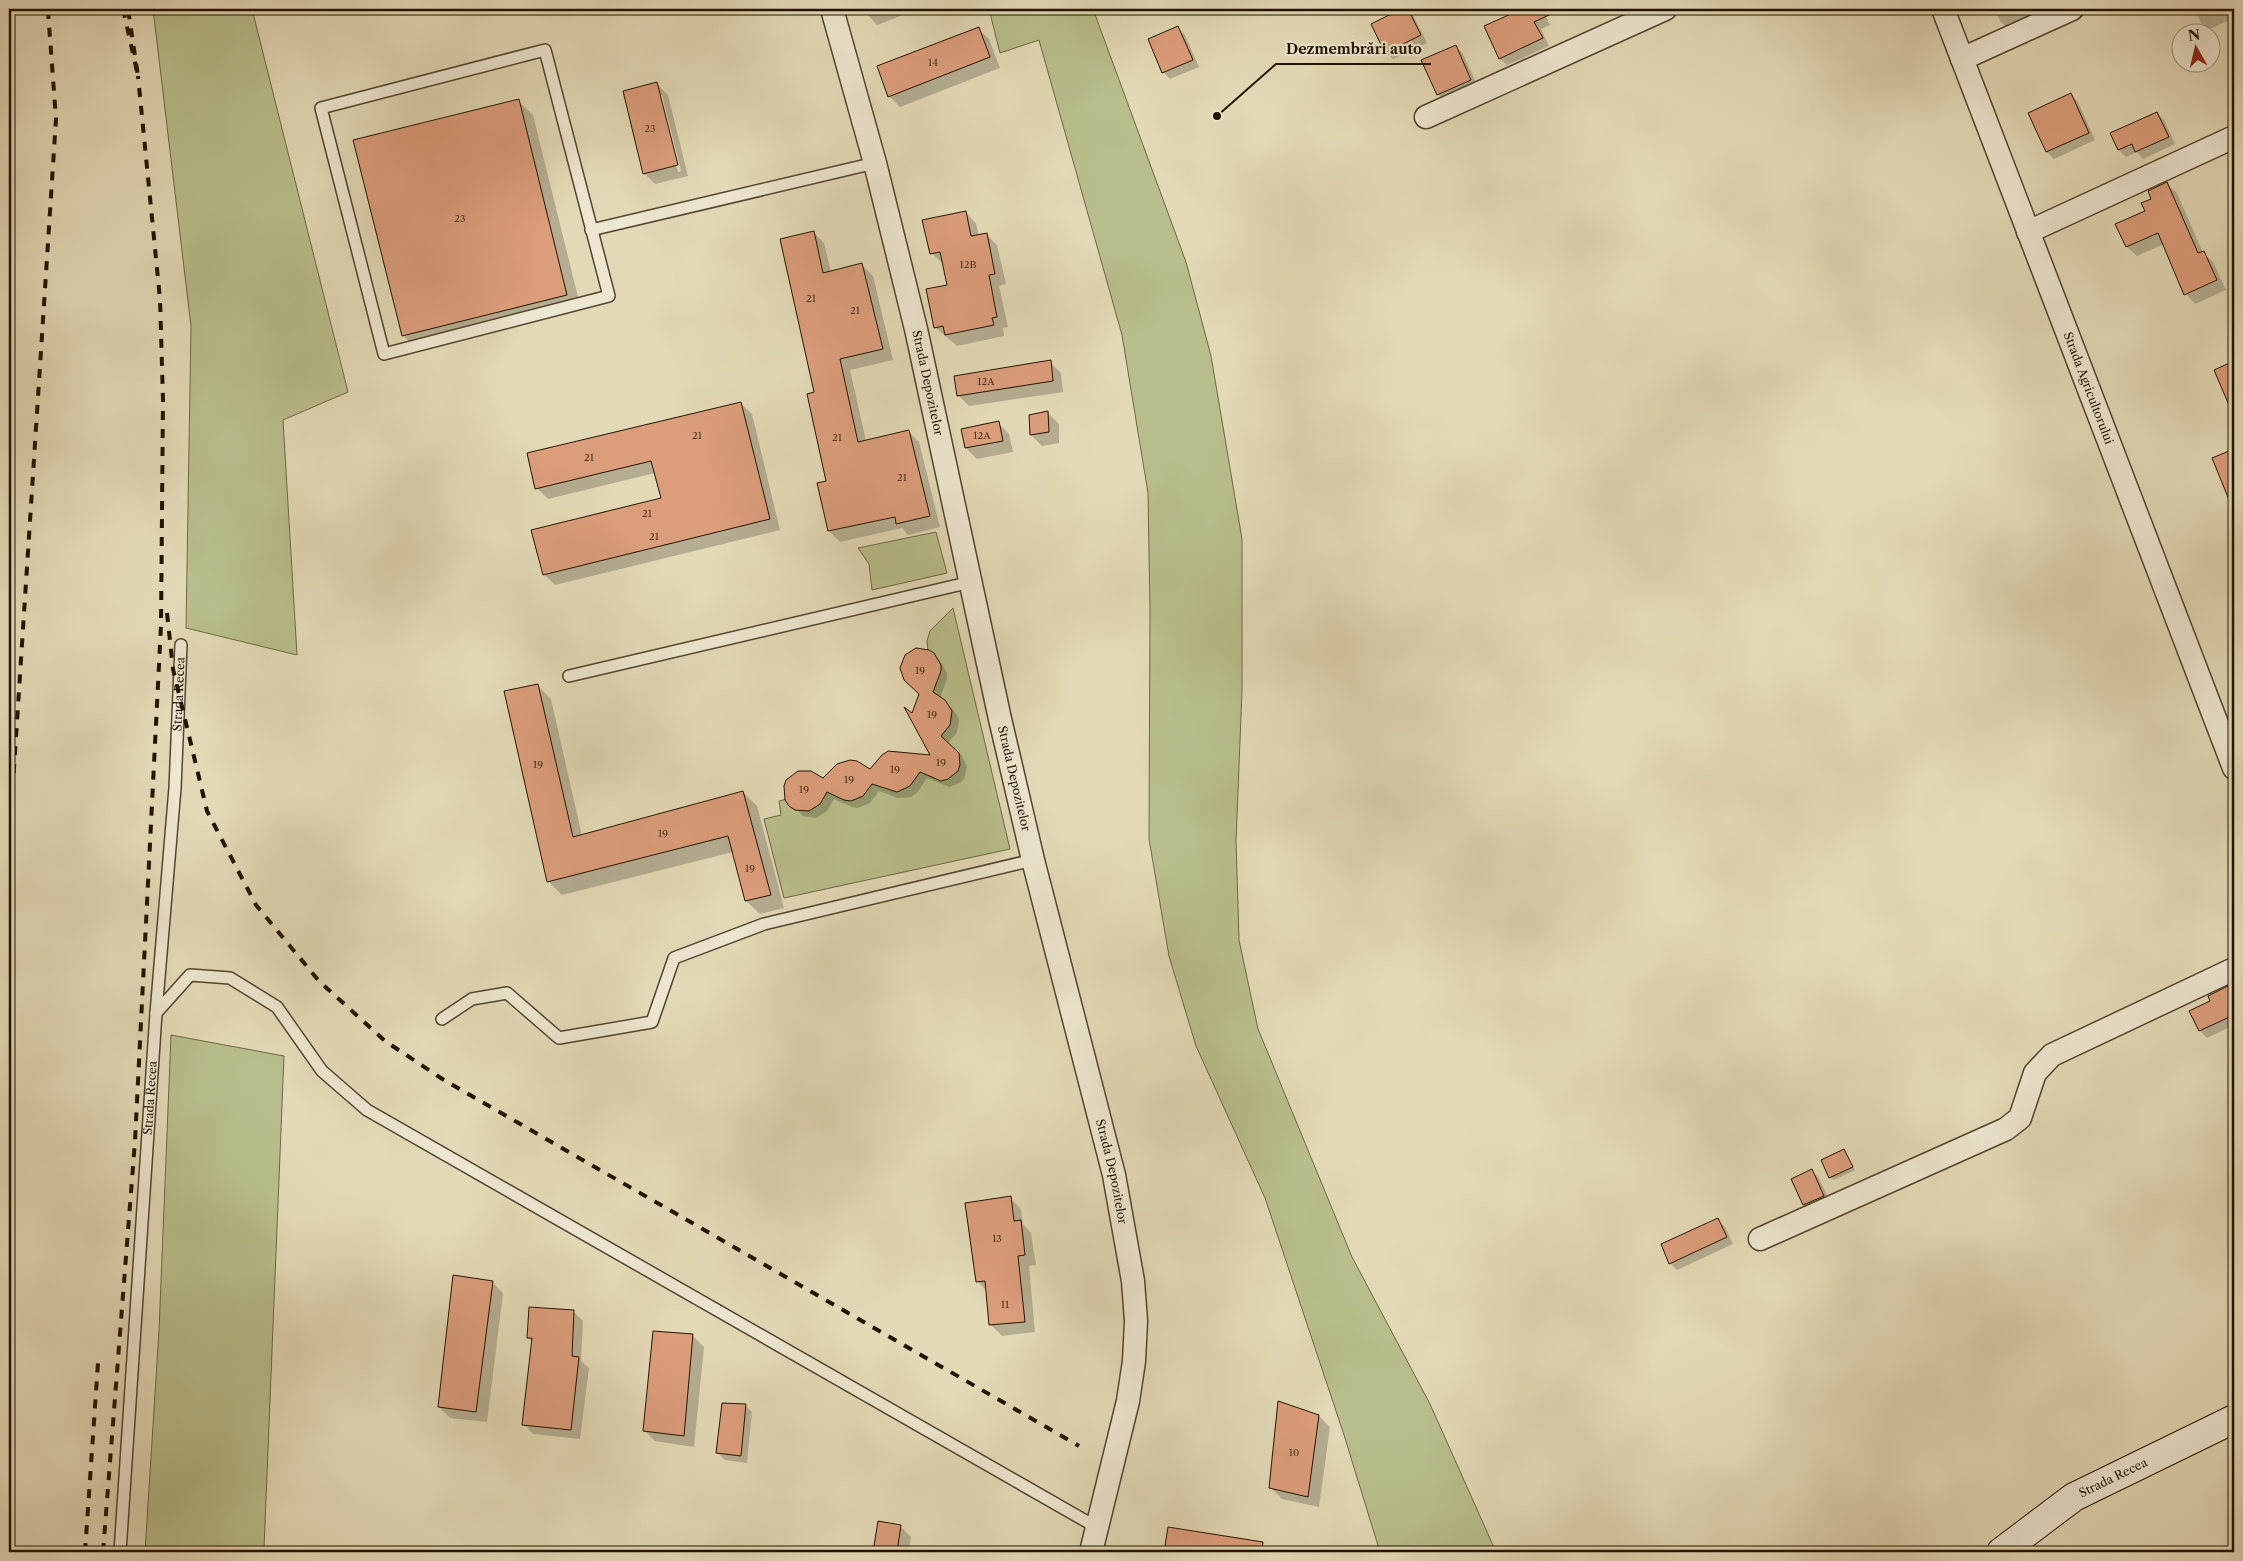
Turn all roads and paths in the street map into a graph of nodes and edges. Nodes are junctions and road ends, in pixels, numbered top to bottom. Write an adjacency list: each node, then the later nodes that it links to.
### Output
1 (832, 9): 8 (street, Strada Depozitelor)
2 (1665, 9): 6 (street)
3 (1942, 9): 5 (street, Strada Agricultorului)
4 (2072, 9): 5 (street)
5 (1962, 59): 10 (street, Strada Agricultorului)
6 (1426, 117)
7 (2234, 137): 10 (street)
8 (875, 163): 9 (lane); 11 (street, Strada Depozitelor)
9 (592, 230): 9 (lane)
10 (2028, 232): 14 (street, Strada Agricultorului)
11 (971, 582): 13 (lane); 15 (street, Strada Depozitelor)
12 (181, 645): 17 (lane, Strada Recea)
13 (569, 676)
14 (2234, 768)
15 (1033, 860): 18 (lane); 21 (street, Strada Depozitelor)
16 (2234, 969): 19 (street)
17 (156, 1013): 21 (lane); 22 (lane, Strada Recea)
18 (442, 1019)
19 (1760, 1239)
20 (2234, 1419): 24 (main road, Strada Recea)
21 (1098, 1528): 23 (street, Strada Depozitelor)
22 (120, 1552)
23 (1091, 1552)
24 (2001, 1552)

